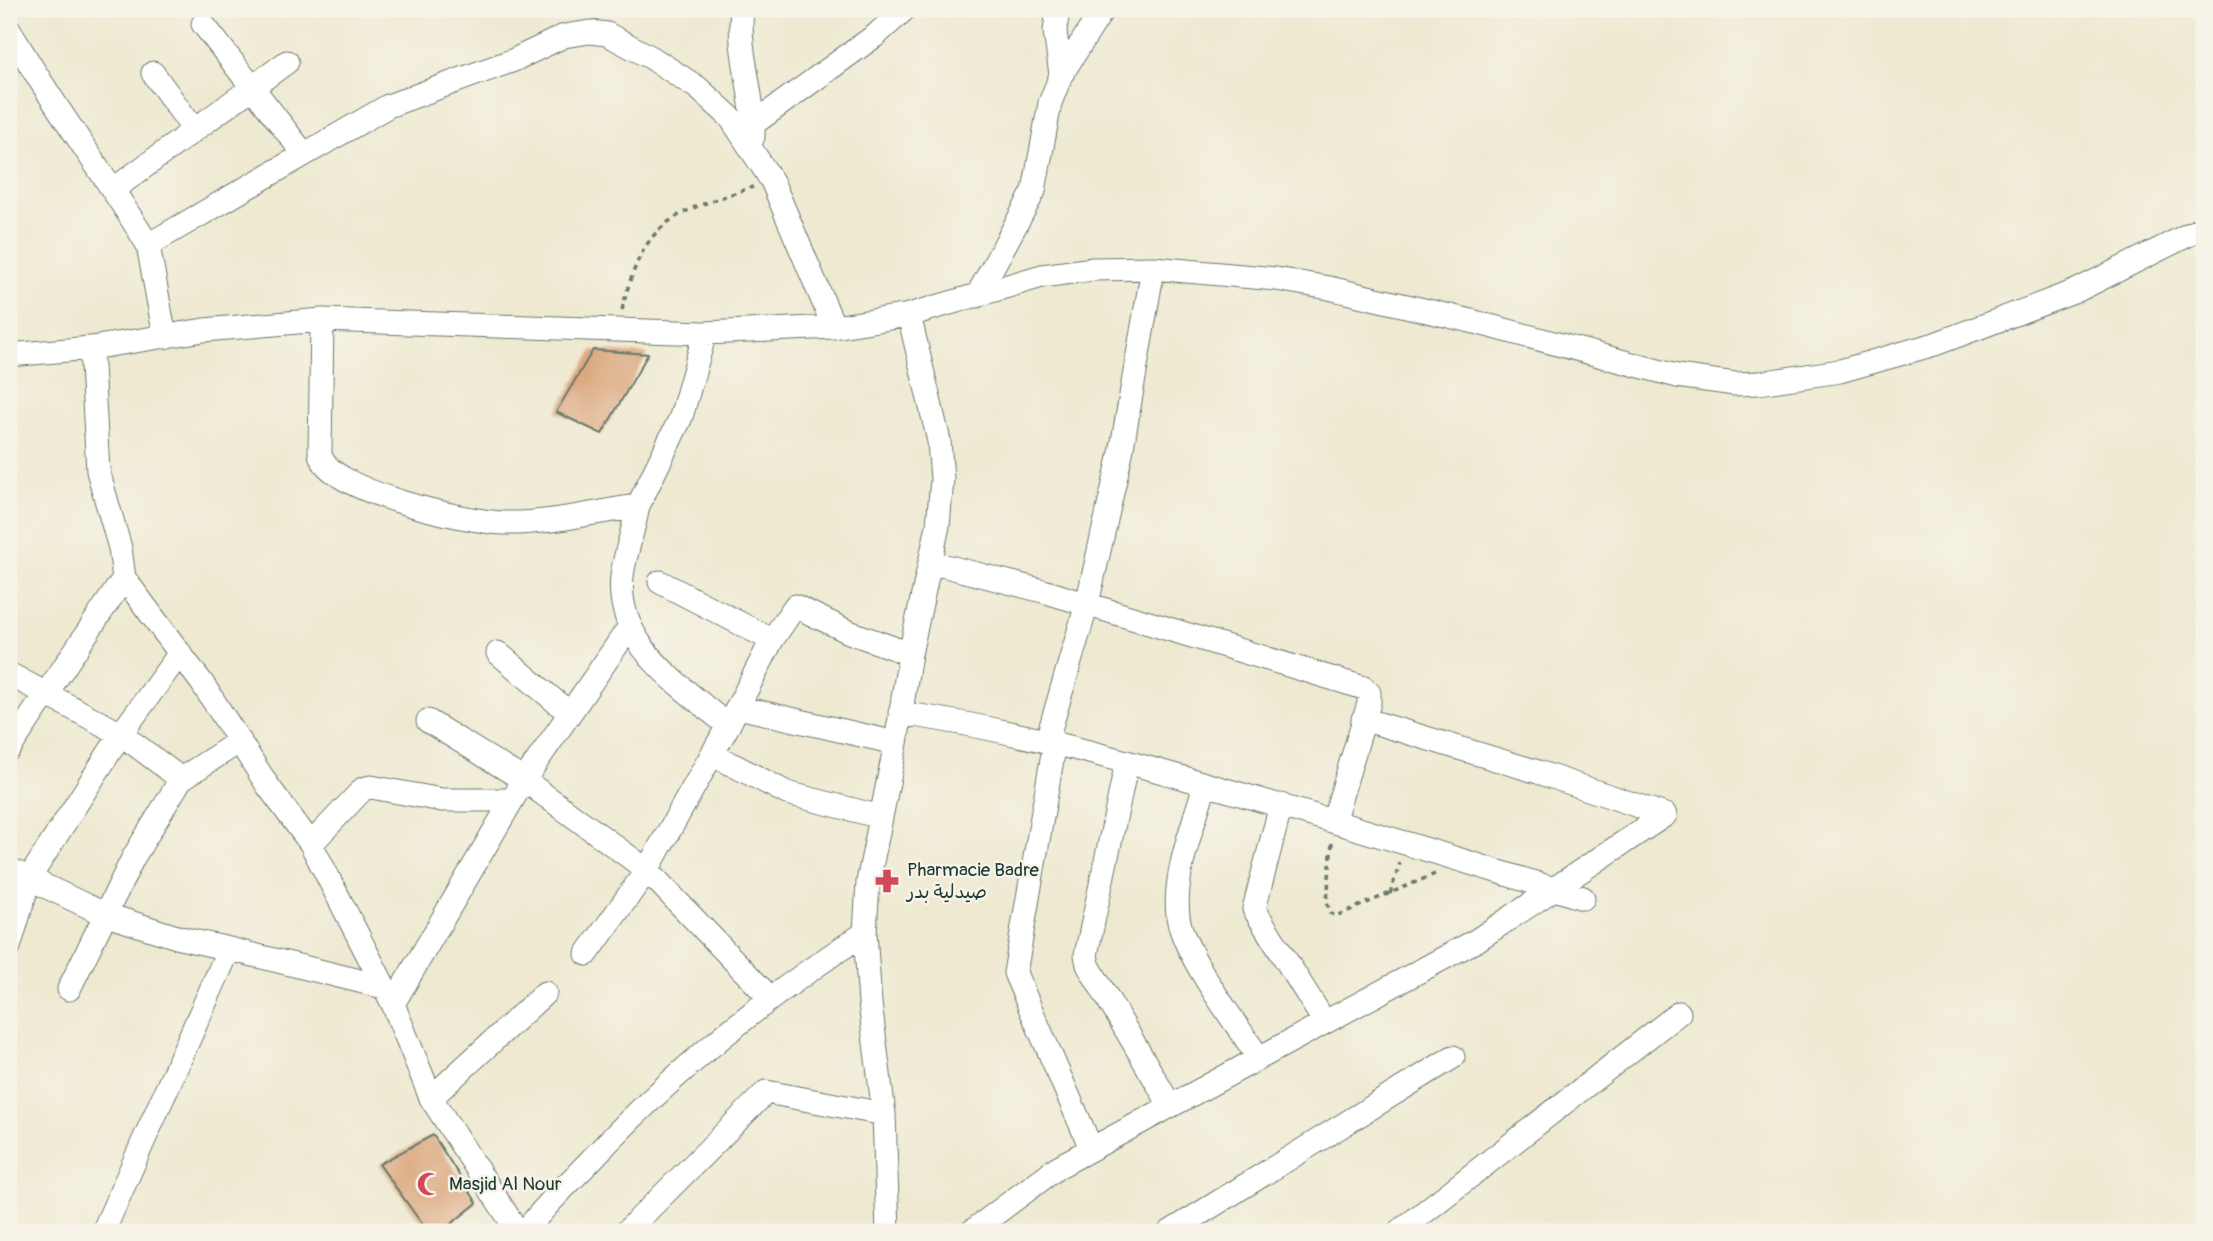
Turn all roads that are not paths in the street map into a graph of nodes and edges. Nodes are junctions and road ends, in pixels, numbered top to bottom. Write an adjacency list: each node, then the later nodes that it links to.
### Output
1 (742, 9): 11 (street)
2 (905, 9): 11 (street)
3 (1058, 9): 9 (street)
4 (1103, 9): 9 (street)
5 (203, 24): 10 (street)
6 (9, 29): 15 (street)
7 (288, 62): 10 (street)
8 (153, 73): 12 (street)
9 (1062, 75): 19 (street)
10 (253, 87): 12 (street); 14 (street)
11 (754, 124): 13 (street)
12 (194, 130): 15 (street)
13 (752, 147): 14 (street); 22 (street)
14 (304, 154): 17 (street)
15 (114, 189): 17 (street)
16 (2204, 227): 18 (street)
17 (149, 245): 24 (street)
18 (1153, 268): 19 (street); 31 (street)
19 (977, 296): 20 (street)
20 (909, 315): 22 (street); 28 (street)
21 (322, 320): 23 (street); 24 (street); 27 (street)
22 (834, 327): 23 (street)
23 (705, 332): 27 (street)
24 (165, 337): 25 (street)
25 (92, 348): 26 (street); 29 (street)
26 (9, 355)
27 (638, 506): 32 (street)
28 (930, 562): 31 (street); 36 (street)
29 (124, 578): 34 (street); 38 (street)
30 (660, 582): 33 (street)
31 (1087, 604): 42 (street); 46 (street)
32 (628, 629): 39 (street); 41 (street)
33 (772, 640): 36 (street); 41 (street)
34 (180, 653): 44 (street); 45 (street)
35 (498, 653): 39 (street)
36 (909, 654): 40 (street)
37 (9, 674): 38 (street)
38 (45, 691): 44 (street); 48 (street)
39 (568, 712): 52 (street)
40 (900, 713): 46 (street); 47 (street)
41 (733, 716): 47 (street); 49 (street)
42 (1363, 719): 57 (street); 61 (street)
43 (428, 721): 52 (street)
44 (121, 734): 51 (street); 60 (street)
45 (240, 741): 51 (street); 58 (street)
46 (1051, 741): 50 (street); 79 (street)
47 (896, 743): 56 (street)
48 (9, 749)
49 (712, 754): 56 (street); 59 (street)
50 (1127, 762): 53 (street); 77 (street)
51 (181, 779): 63 (street)
52 (524, 780): 54 (street); 59 (street)
53 (1205, 784): 55 (street); 75 (street)
54 (512, 800): 58 (street); 70 (street)
55 (1281, 805): 57 (street); 73 (street)
56 (881, 817): 64 (street)
57 (1334, 819): 61 (street)
58 (311, 844): 70 (street)
59 (647, 870): 67 (street); 71 (street)
60 (19, 873): 63 (street); 65 (street)
61 (1556, 889): 62 (street); 73 (street)
62 (1584, 898)
63 (104, 914): 66 (street); 68 (street)
64 (865, 933): 71 (street); 78 (street)
65 (9, 947)
66 (229, 949): 70 (street); 81 (street)
67 (587, 954)
68 (69, 989)
69 (545, 993): 76 (street)
70 (388, 995): 76 (street)
71 (769, 997): 80 (street)
72 (1679, 1013): 86 (street)
73 (1324, 1021): 75 (street)
74 (1453, 1057): 85 (street)
75 (1258, 1058): 77 (street)
76 (431, 1098): 80 (street)
77 (1170, 1105): 79 (street)
78 (884, 1114): 82 (street); 83 (street)
79 (1091, 1148): 84 (street)
80 (532, 1229)
81 (103, 1232)
82 (626, 1232)
83 (888, 1232)
84 (971, 1232)
85 (1170, 1232)
86 (1399, 1232)

